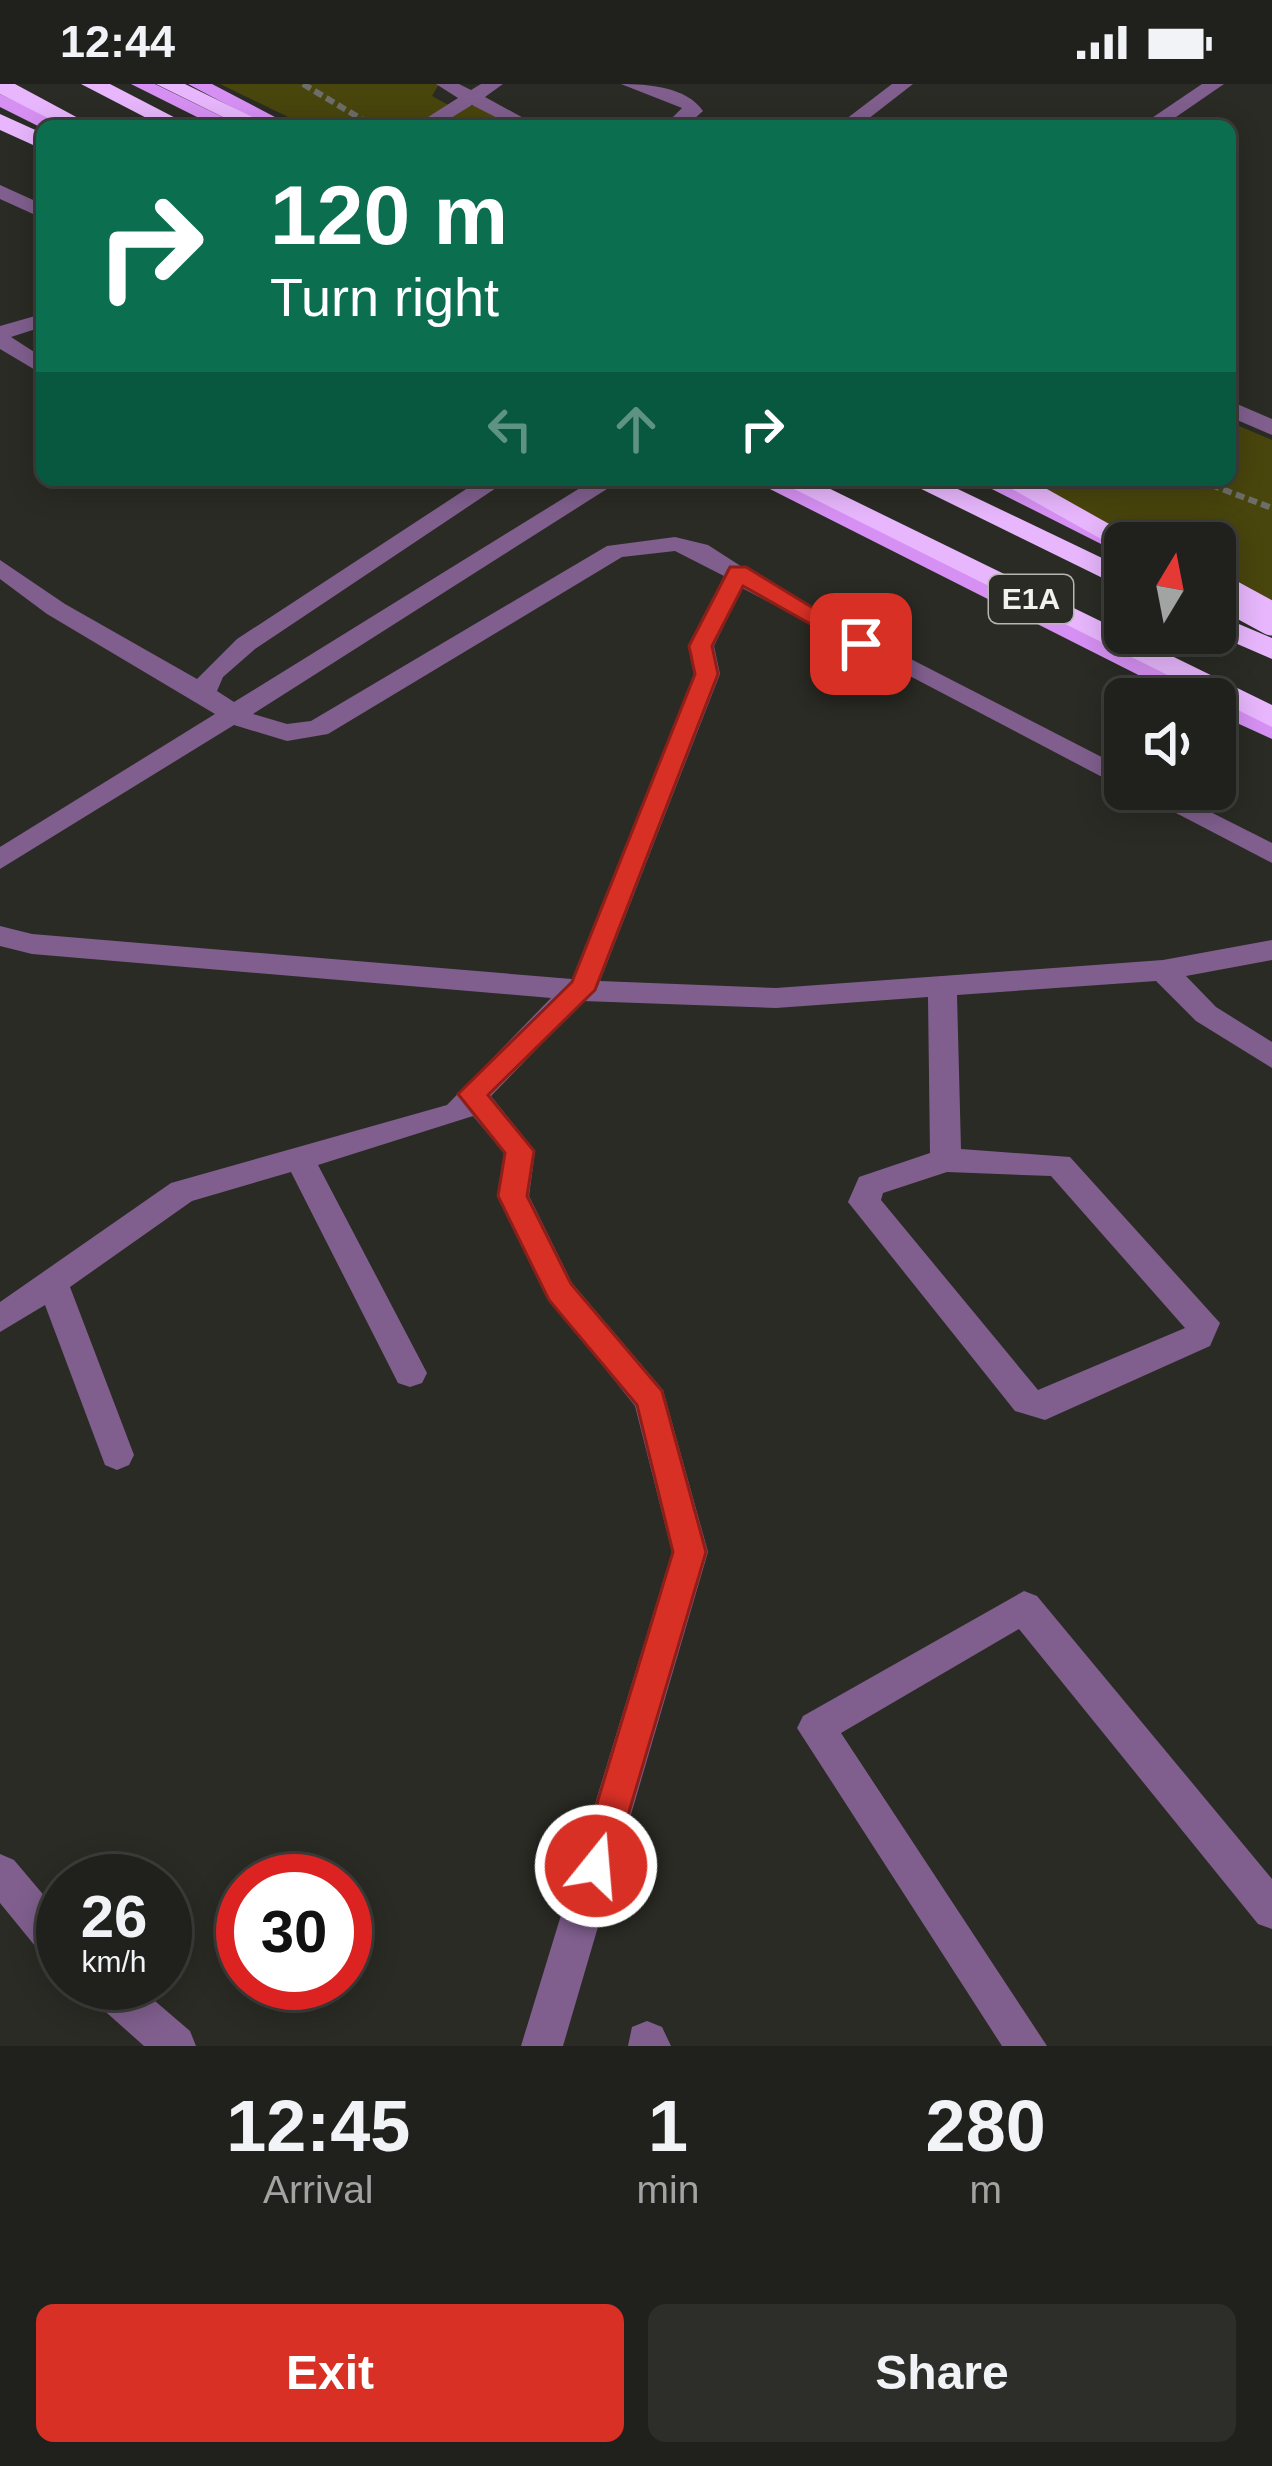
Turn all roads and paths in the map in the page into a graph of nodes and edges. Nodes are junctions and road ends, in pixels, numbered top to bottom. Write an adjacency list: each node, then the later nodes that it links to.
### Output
1 (92, 84): 17 (highway)
2 (140, 84): 18 (main road)
3 (166, 84): 19 (highway)
4 (197, 84): 20 (main road)
5 (304, 84): 21 (path)
6 (445, 84): 12 (street)
7 (494, 84): 12 (street)
8 (630, 84): 24 (street)
9 (904, 84): 25 (street)
10 (1215, 84): 26 (street)
11 (0, 85): 16 (highway)
12 (470, 99): 22 (street); 23 (street)
13 (0, 100): 15 (main road)
14 (0, 110): 28 (main road)
15 (40, 120)
16 (70, 120)
17 (167, 120)
18 (218, 120)
19 (247, 120)
20 (270, 120)
21 (363, 120)
22 (433, 120)
23 (515, 120)
24 (682, 120)
25 (855, 120)
26 (1159, 120)
27 (0, 121): 29 (highway)
28 (36, 128)
29 (36, 139)
30 (0, 191): 31 (street)
31 (36, 209)
32 (36, 322): 33 (street)
33 (0, 336): 34 (street)
34 (36, 363)
35 (1236, 411): 36 (street)
36 (1272, 428)
37 (487, 486): 56 (street)
38 (600, 486): 58 (street)
39 (776, 486): 55 (main road)
40 (802, 486): 59 (highway, E1A)
41 (929, 486): 49 (highway, E1A)
42 (999, 486): 47 (main road)
43 (1021, 486): 46 (highway)
44 (1214, 486): 45 (path)
45 (1272, 508)
46 (1104, 532)
47 (1104, 534)
48 (0, 567): 56 (street)
49 (1104, 570)
50 (738, 572): 58 (street); 61 (street); 69 (street)
51 (1236, 600): 52 (highway, bridge)
52 (1272, 618)
53 (1236, 633): 54 (highway)
54 (1272, 650)
55 (1165, 678)
56 (202, 693): 58 (street)
57 (1236, 713): 60 (main road)
58 (230, 714): 64 (street)
59 (1272, 717)
60 (1272, 731)
61 (1104, 769)
62 (1185, 810): 63 (street)
63 (1272, 854)
64 (0, 860)
65 (0, 936): 69 (street)
66 (1272, 950): 67 (street)
67 (1163, 970): 68 (street); 70 (street)
68 (942, 986): 69 (street); 73 (street)
69 (579, 990): 71 (street)
70 (1272, 1057)
71 (472, 1094): 72 (street); 83 (street)
72 (300, 1159): 74 (street); 76 (street)
73 (946, 1160): 73 (street)
74 (52, 1281): 75 (street); 77 (street)
75 (0, 1319)
76 (410, 1373)
77 (117, 1454)
78 (0, 1873): 80 (street)
79 (1272, 1910): 84 (street)
80 (36, 1916)
81 (134, 2010): 82 (street)
82 (176, 2046)
83 (542, 2046)
84 (1026, 2046)

